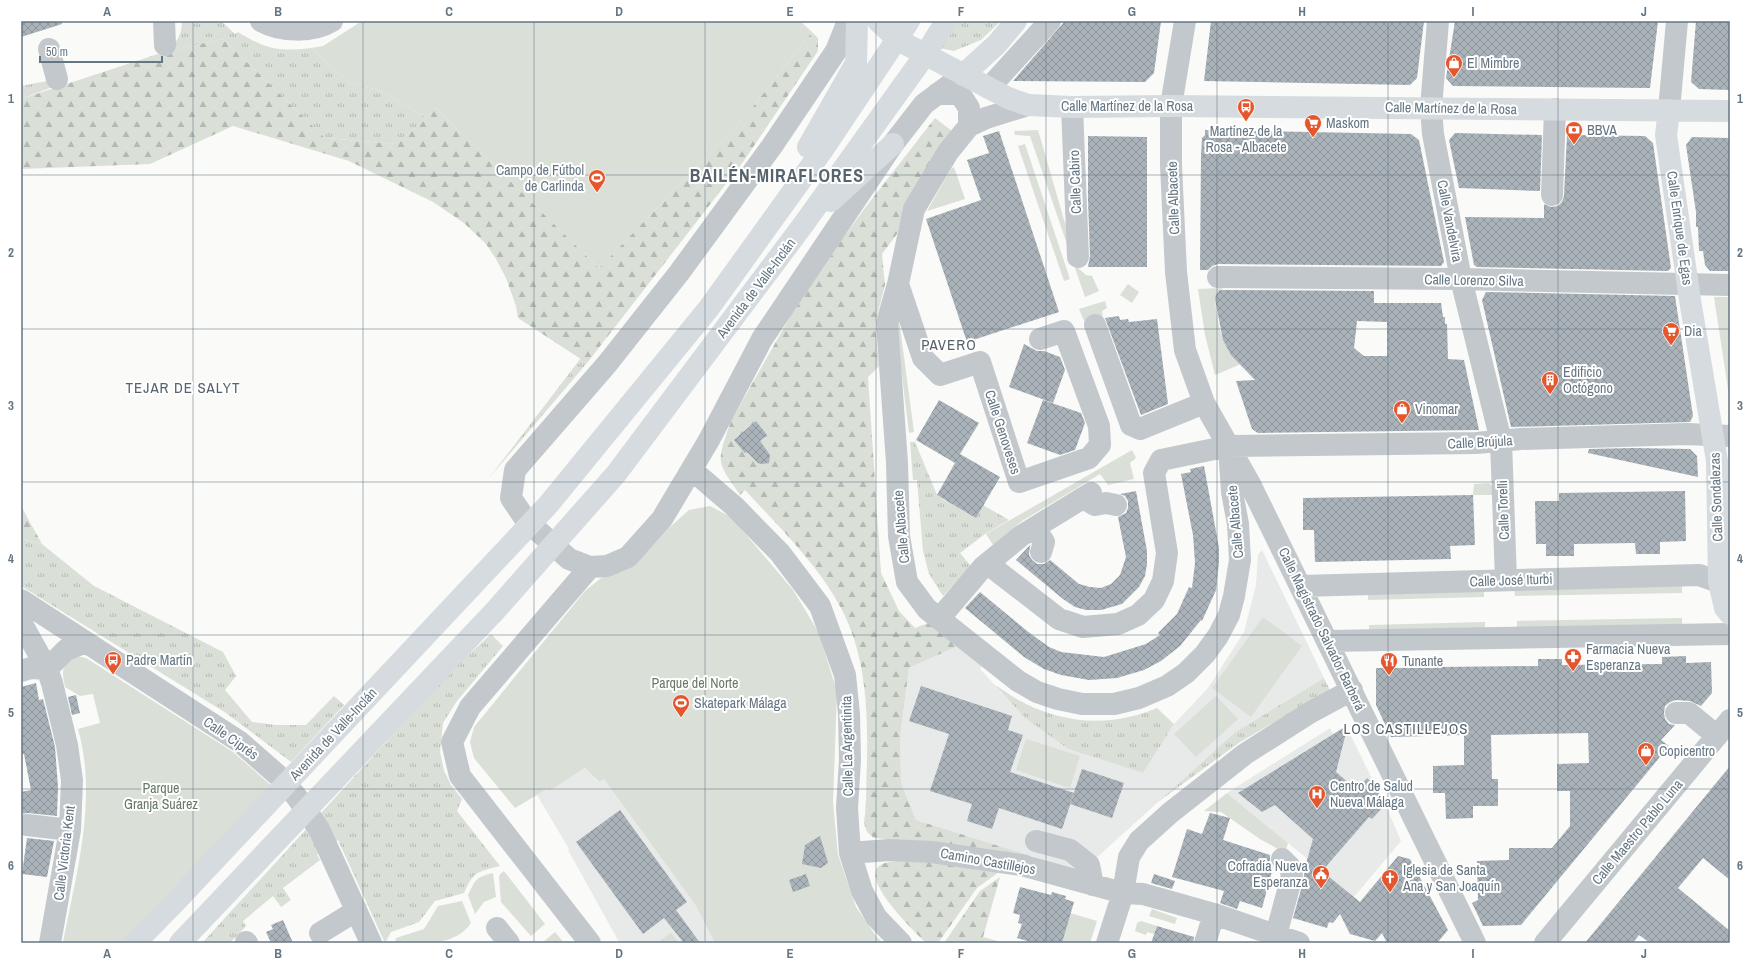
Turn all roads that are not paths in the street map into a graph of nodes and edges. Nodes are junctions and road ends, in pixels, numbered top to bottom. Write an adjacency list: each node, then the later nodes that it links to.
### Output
1 (164, 21): 15 (street)
2 (261, 21): 3 (street)
3 (332, 21)
4 (848, 21): 51 (street)
5 (857, 21): 32 (main road)
6 (878, 21): 14 (main road, Calle Martínez de la Rosa)
7 (910, 21): 14 (main road, Avenida de Valle-Inclán)
8 (946, 21): 17 (main road, Avenida de Valle-Inclán)
9 (1016, 21): 18 (main road)
10 (1050, 21): 20 (street)
11 (1185, 21): 23 (street, Calle Albacete)
12 (1438, 21): 25 (street, Calle Vandelvira)
13 (1677, 21): 27 (street, Calle Enrique de Egas)
14 (898, 40): 17 (main road, Calle Martínez de la Rosa); 32 (main road, Avenida de Valle-Inclán)
15 (165, 45)
16 (49, 49): 19 (street)
17 (925, 55): 18 (main road, Calle Martínez de la Rosa); 33 (main road, Avenida de Valle-Inclán)
18 (963, 74): 20 (main road, Calle Martínez de la Rosa); 21 (street)
19 (57, 79)
20 (989, 88): 22 (main road, Calle Martínez de la Rosa)
21 (931, 99): 29 (street); 30 (street)
22 (1028, 105): 24 (main road, Calle Martínez de la Rosa); 29 (street)
23 (1171, 106): 24 (main road, Calle Martínez de la Rosa); 25 (main road, Calle Martínez de la Rosa); 42 (street, Calle Albacete)
24 (1072, 107): 34 (street, Calle Cabiro)
25 (1431, 108): 26 (main road, Calle Martínez de la Rosa); 36 (street, Calle Vandelvira)
26 (1555, 109): 27 (main road, Calle Martínez de la Rosa); 31 (street)
27 (1668, 110): 28 (main road, Calle Martínez de la Rosa); 38 (main road, Calle Enrique de Egas)
28 (1730, 111)
29 (969, 126): 37 (street, Calle Albacete)
30 (893, 144): 33 (main road); 46 (street)
31 (1552, 195)
32 (780, 209): 81 (main road, Avenida de Valle-Inclán)
33 (803, 225): 82 (main road, Avenida de Valle-Inclán)
34 (1078, 257)
35 (1218, 277): 36 (street, Calle Lorenzo Silva)
36 (1461, 279): 38 (street, Calle Lorenzo Silva); 44 (street, Calle Vandelvira)
37 (898, 284): 41 (street, Calle Genoveses); 58 (street, Calle Albacete)
38 (1688, 284): 39 (street, Calle Lorenzo Silva); 43 (main road, Calle Enrique de Egas)
39 (1730, 285)
40 (1095, 325): 42 (street)
41 (1040, 340)
42 (1204, 403): 45 (street, Calle Albacete)
43 (1721, 435): 44 (street, Calle Brújula); 54 (main road, Calle Sondalezas)
44 (1501, 441): 45 (street, Calle Brújula); 52 (street, Calle Torelli)
45 (1229, 446): 50 (street, Calle Brújula); 53 (street, Calle Magistrado Salvador Barberá); 58 (street, Calle Albacete)
46 (692, 470): 51 (street); 71 (street, Calle La Argentinita)
47 (1116, 505): 48 (street)
48 (1035, 528): 49 (street); 50 (street)
49 (1041, 552)
50 (988, 564): 58 (street)
51 (590, 566): 83 (street)
52 (1506, 580): 53 (street, Calle José Iturbi); 54 (street, Calle José Iturbi)
53 (1301, 586): 62 (street, Calle Magistrado Salvador Barberá)
54 (1724, 586): 56 (main road, Calle Sondalezas)
55 (21, 600): 57 (street, Calle Ciprés)
56 (1730, 614)
57 (45, 615): 61 (street, Calle Ciprés); 63 (street, Calle Victoria Kent)
58 (939, 619)
59 (21, 622): 63 (street, Calle Victoria Kent)
60 (1730, 634): 62 (street)
61 (86, 642): 63 (street); 75 (street, Calle Ciprés)
62 (1328, 642): 65 (street, Calle Magistrado Salvador Barberá)
63 (47, 669): 64 (street); 69 (street, Calle Victoria Kent)
64 (21, 671)
65 (1352, 690): 74 (street); 88 (street, Calle Magistrado Salvador Barberá)
66 (1676, 714): 67 (street)
67 (1723, 728): 89 (street, Calle Maestro Pablo Luna)
68 (27, 825): 69 (street)
69 (70, 830): 80 (street, Calle Victoria Kent)
70 (1036, 841): 73 (street)
71 (850, 853): 73 (street, Camino Castillejos); 84 (street, Calle La Argentinita)
72 (1282, 859): 78 (street)
73 (1093, 884): 74 (street, Camino Castillejos)
74 (1123, 893): 76 (street, Camino Castillejos); 85 (street)
75 (356, 909): 77 (street); 79 (street, Calle Ciprés)
76 (1214, 914): 78 (street, Camino Castillejos); 86 (street)
77 (320, 933)
78 (1276, 935): 87 (street, Camino Castillejos)
79 (370, 942)
80 (50, 943)
81 (135, 943)
82 (180, 943)
83 (590, 943)
84 (901, 943)
85 (1107, 943)
86 (1205, 943)
87 (1299, 943)
88 (1475, 943)
89 (1545, 943)

